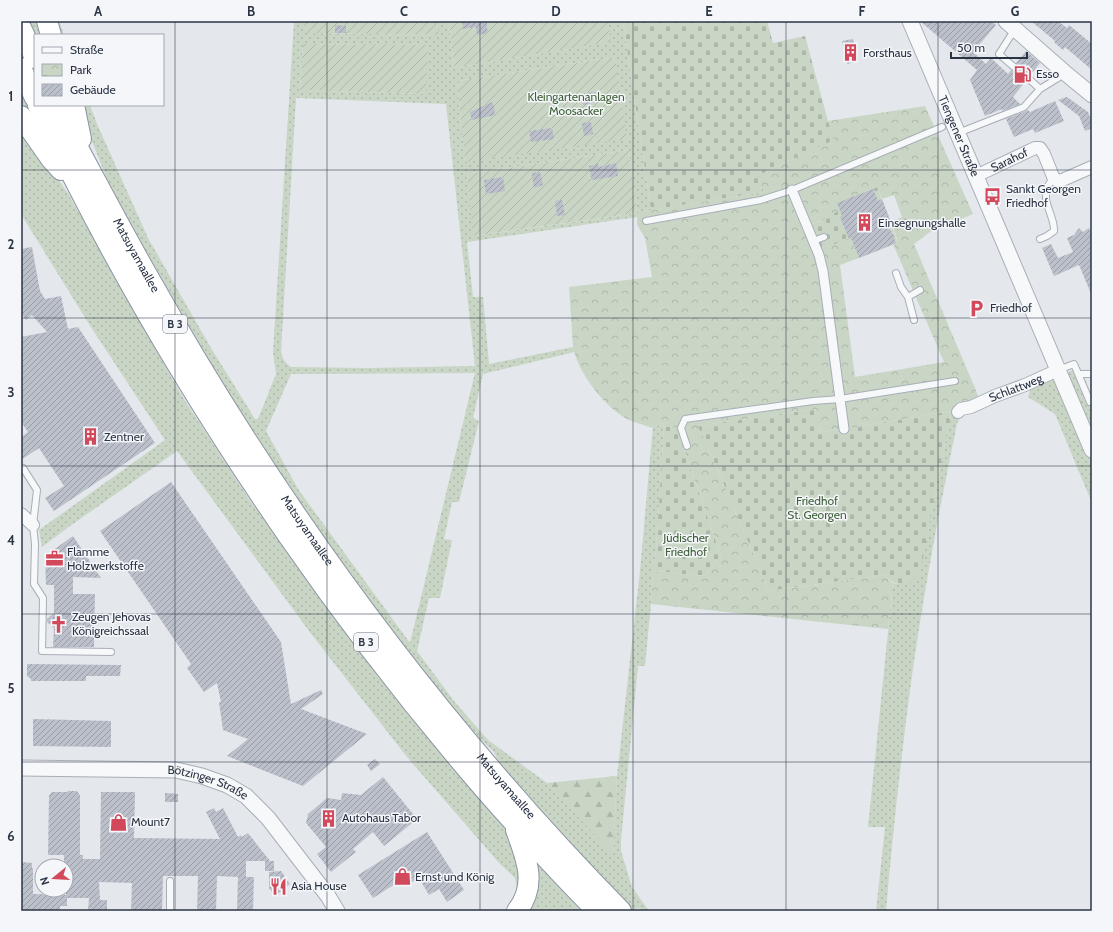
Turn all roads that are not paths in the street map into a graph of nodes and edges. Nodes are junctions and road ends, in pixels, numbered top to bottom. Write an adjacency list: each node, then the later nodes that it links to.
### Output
1 (47, 21): 5 (highway)
2 (910, 21): 19 (street, Tiengener Straße)
3 (1010, 25): 7 (lane); 9 (street)
4 (21, 28): 6 (highway)
5 (51, 34)
6 (34, 56)
7 (1014, 67)
8 (21, 68): 13 (highway)
9 (1064, 72): 11 (lane); 12 (street)
10 (1028, 78): 11 (lane)
11 (1040, 89): 19 (lane)
12 (1092, 95)
13 (34, 96)
14 (38, 106): 24 (highway, Matsuyamaallee / B 3)
15 (58, 106): 20 (highway, Matsuyamaallee / B 3)
16 (74, 106): 20 (highway)
17 (21, 116): 24 (highway)
18 (942, 127): 25 (lane)
19 (958, 133): 22 (street, Tiengener Straße)
20 (87, 165): 55 (highway, Matsuyamaallee / B 3)
21 (1092, 168): 23 (street)
22 (976, 176): 23 (street, Sarahof); 34 (street, Tiengener Straße)
23 (1053, 178): 28 (lane)
24 (79, 189): 49 (highway, Matsuyamaallee / B 3)
25 (792, 190): 26 (lane); 29 (street)
26 (646, 221)
27 (824, 237): 29 (lane)
28 (1040, 239)
29 (813, 242): 38 (street)
30 (896, 273): 32 (lane)
31 (920, 290): 32 (lane)
32 (908, 297): 33 (lane)
33 (914, 320)
34 (1058, 370): 35 (lane, Schlattweg); 40 (street, Schlattweg); 43 (street, Tiengener Straße)
35 (1078, 374): 36 (lane); 39 (lane)
36 (1092, 374)
37 (955, 381): 38 (lane)
38 (840, 399): 41 (street); 42 (lane)
39 (1090, 402)
40 (958, 412)
41 (844, 429)
42 (687, 446)
43 (1092, 450)
44 (21, 469): 46 (lane)
45 (21, 514): 46 (street)
46 (33, 525): 47 (lane)
47 (111, 652)
48 (21, 768): 52 (street, Bötzinger Straße)
49 (512, 821): 53 (highway); 54 (highway, Matsuyamaallee / B 3)
50 (170, 881): 51 (lane)
51 (170, 911)
52 (337, 911)
53 (517, 911)
54 (597, 911)
55 (621, 911)

